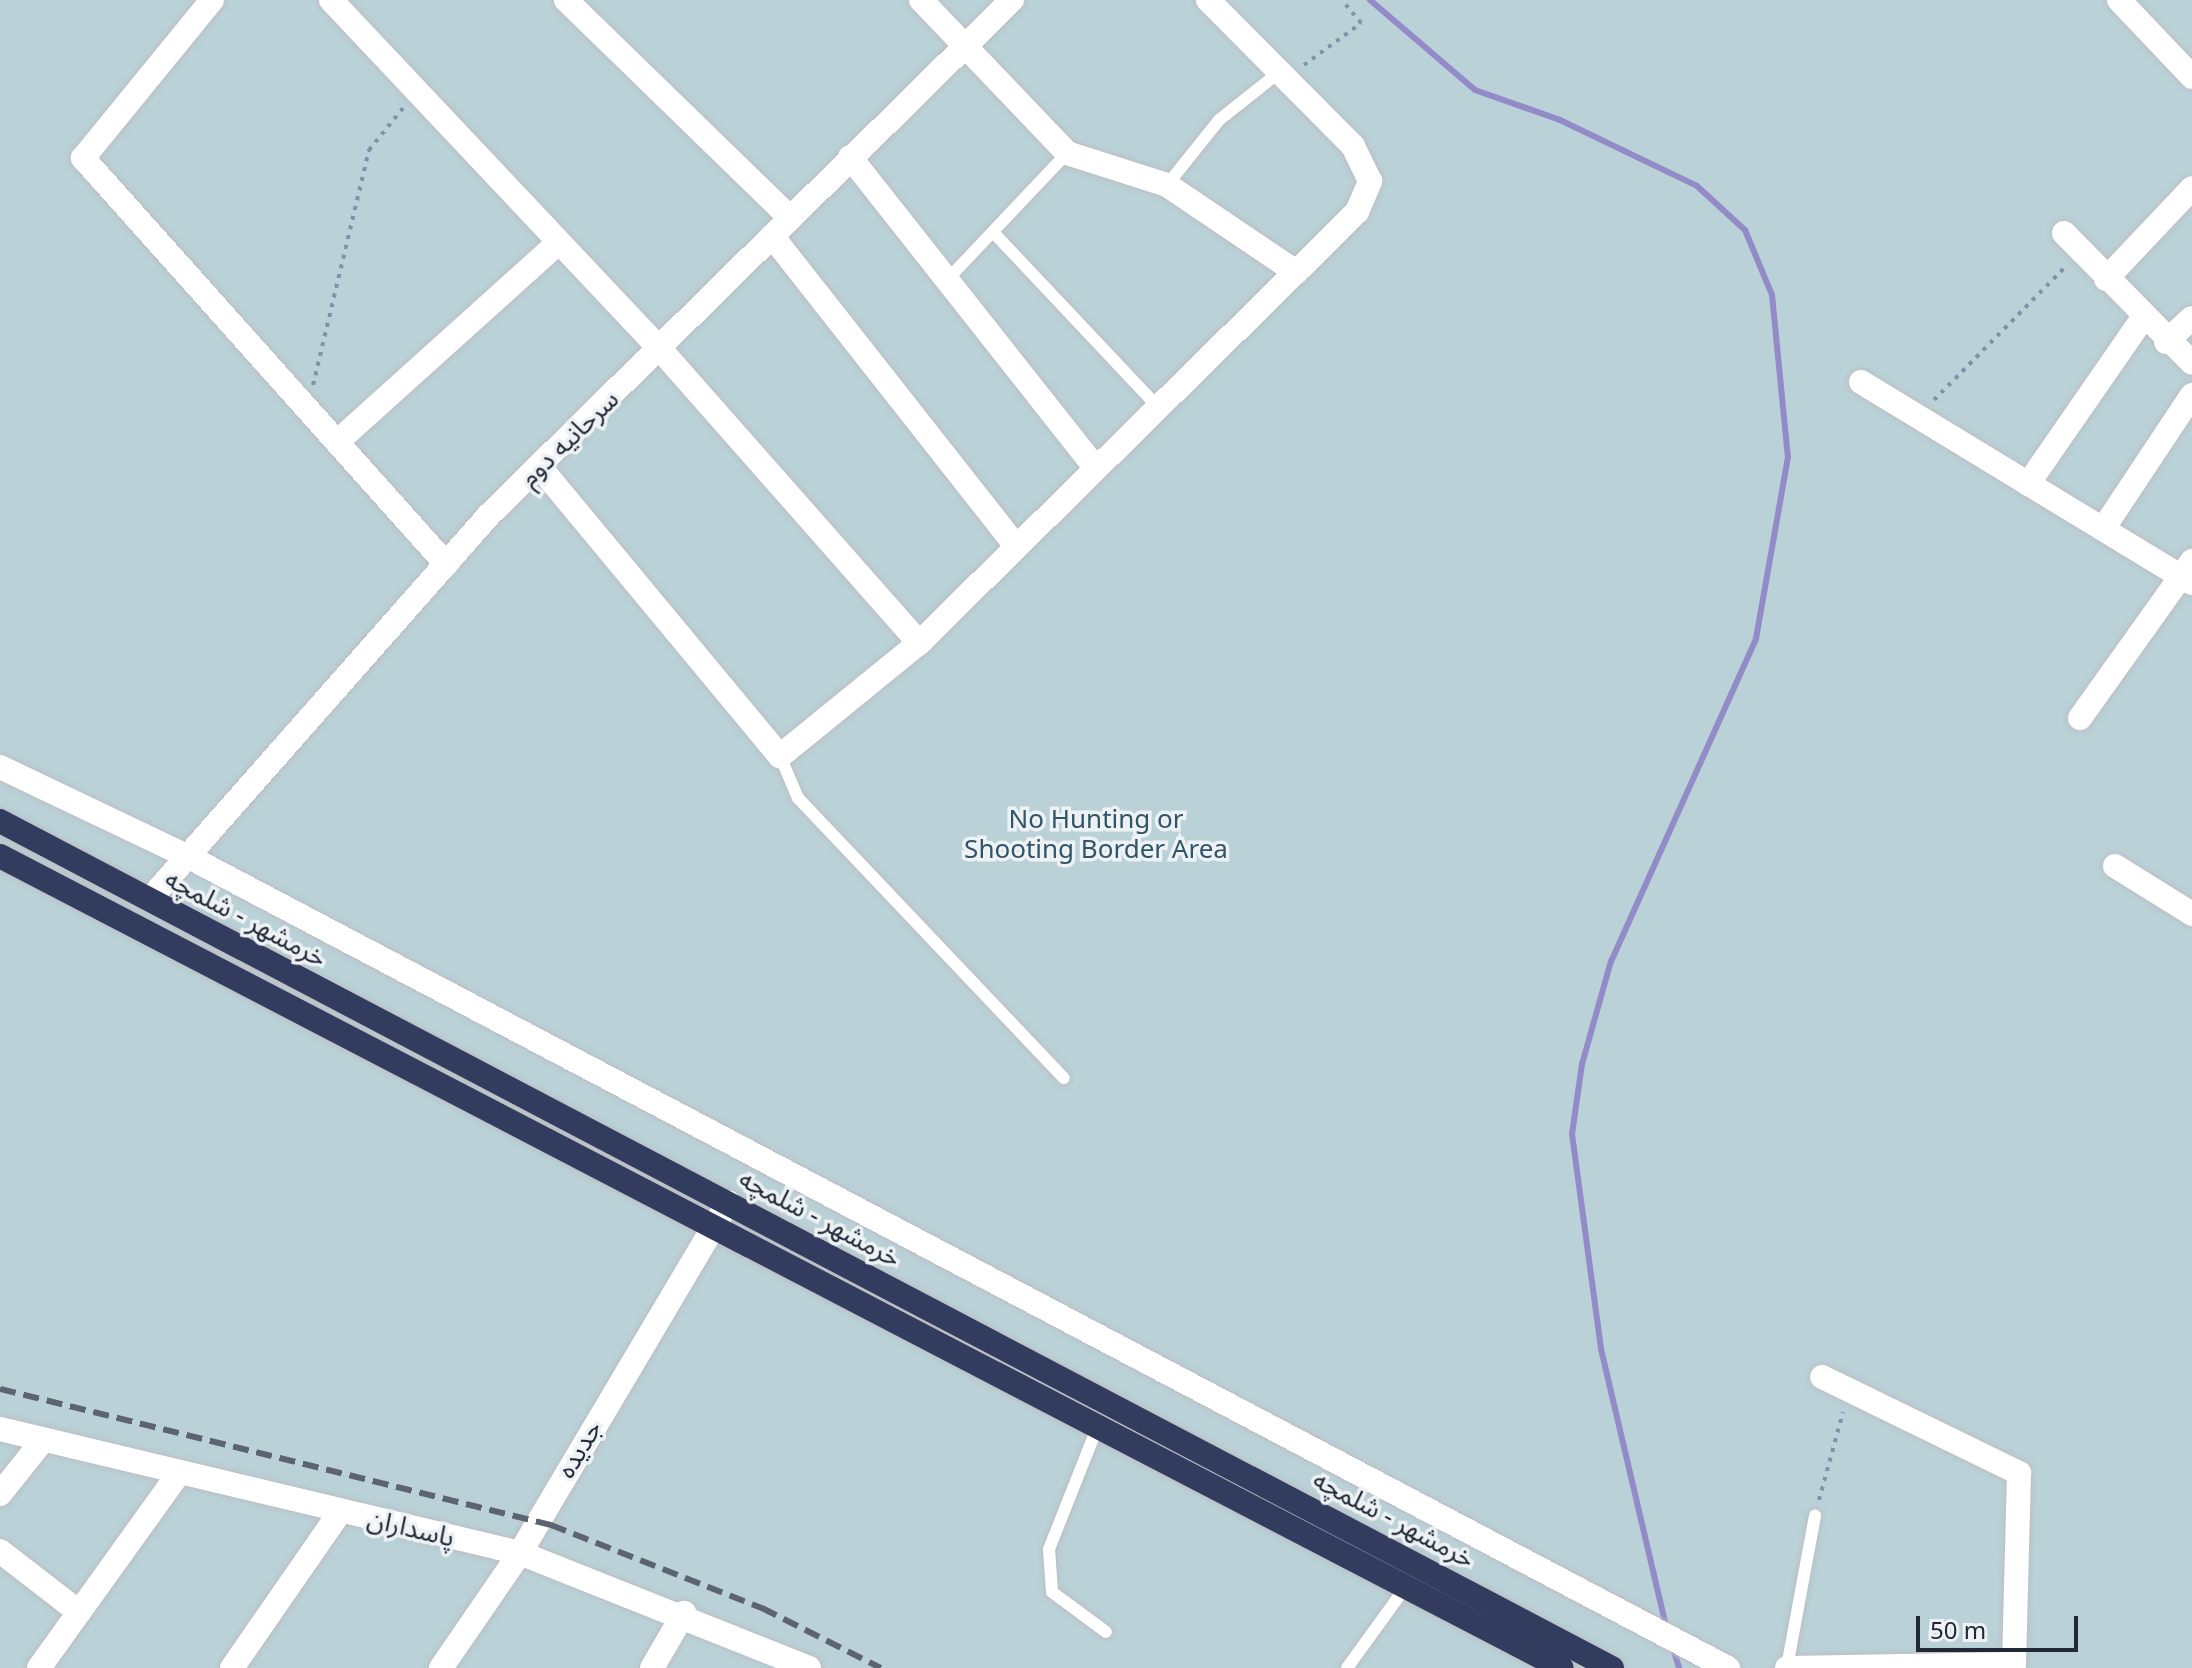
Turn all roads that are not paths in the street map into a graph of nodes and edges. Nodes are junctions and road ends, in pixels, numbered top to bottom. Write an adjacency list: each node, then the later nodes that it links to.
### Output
1 (212, 0): 31 (street)
2 (331, 0): 19 (street)
3 (566, 0): 15 (street)
4 (921, 0): 8 (street)
5 (1012, 0): 8 (street, سرحانیه دوم)
6 (1208, 0): 10 (street)
7 (2119, 0): 9 (street)
8 (964, 43): 11 (street); 12 (street, سرحانیه دوم)
9 (2188, 63)
10 (1277, 74): 13 (lane); 20 (street)
11 (1067, 153): 13 (street); 16 (lane)
12 (850, 157): 15 (street, سرحانیه دوم); 22 (street)
13 (1167, 185): 20 (street)
14 (2192, 188): 21 (street)
15 (790, 218): 18 (street, سرحانیه دوم)
16 (993, 232): 22 (lane); 30 (lane)
17 (2064, 233): 21 (street)
18 (772, 236): 26 (street, سرحانیه دوم); 36 (street)
19 (558, 243): 26 (street); 31 (street)
20 (1296, 272): 30 (street)
21 (2106, 279): 23 (street)
22 (947, 280): 33 (street)
23 (2143, 318): 25 (street); 34 (street)
24 (2192, 318): 25 (street)
25 (2166, 342): 27 (street)
26 (660, 349): 32 (street, سرحانیه دوم); 39 (street)
27 (2192, 363)
28 (1861, 382): 34 (street)
29 (2192, 395): 35 (street)
30 (1157, 406): 33 (street)
31 (337, 442): 37 (street)
32 (539, 466): 37 (street, سرحانیه دوم); 41 (street)
33 (1094, 466): 36 (street)
34 (2028, 484): 35 (street)
35 (2103, 529): 38 (street)
36 (1015, 545): 39 (street)
37 (446, 564): 45 (street, سرحانیه دوم)
38 (2189, 574): 40 (street)
39 (919, 643): 41 (street)
40 (2080, 718)
41 (780, 756): 49 (lane)
42 (0, 767): 45 (street)
43 (0, 821): 47 (highway, خرمشهر - شلمچه)
44 (0, 856): 51 (highway)
45 (187, 856): 47 (street, سرحانیه دوم); 74 (street)
46 (2115, 866): 48 (street)
47 (150, 899): 50 (highway, خرمشهر - شلمچه)
48 (2192, 914)
49 (1064, 1078)
50 (728, 1202): 51 (street, جدیده); 73 (highway, خرمشهر - شلمچه)
51 (711, 1227): 53 (highway); 61 (street, جدیده)
52 (1822, 1377): 75 (street)
53 (1097, 1428): 62 (highway); 65 (lane)
54 (0, 1429): 55 (street, پاسداران)
55 (44, 1439): 56 (street, پاسداران); 57 (street)
56 (179, 1473): 58 (street, پاسداران); 63 (street)
57 (0, 1494)
58 (340, 1512): 61 (street, پاسداران); 67 (street)
59 (1815, 1516): 75 (lane)
60 (0, 1551): 63 (street)
61 (520, 1553): 64 (street, پاسداران); 68 (street, جدیده)
62 (1405, 1588): 71 (lane); 72 (highway)
63 (79, 1612): 66 (street)
64 (684, 1613): 69 (street); 70 (street, پاسداران)
65 (1106, 1632)
66 (39, 1668)
67 (232, 1668)
68 (441, 1668)
69 (652, 1668)
70 (809, 1668)
71 (1347, 1668)
72 (1562, 1668)
73 (1612, 1668)
74 (1728, 1668)
75 (1787, 1668)

